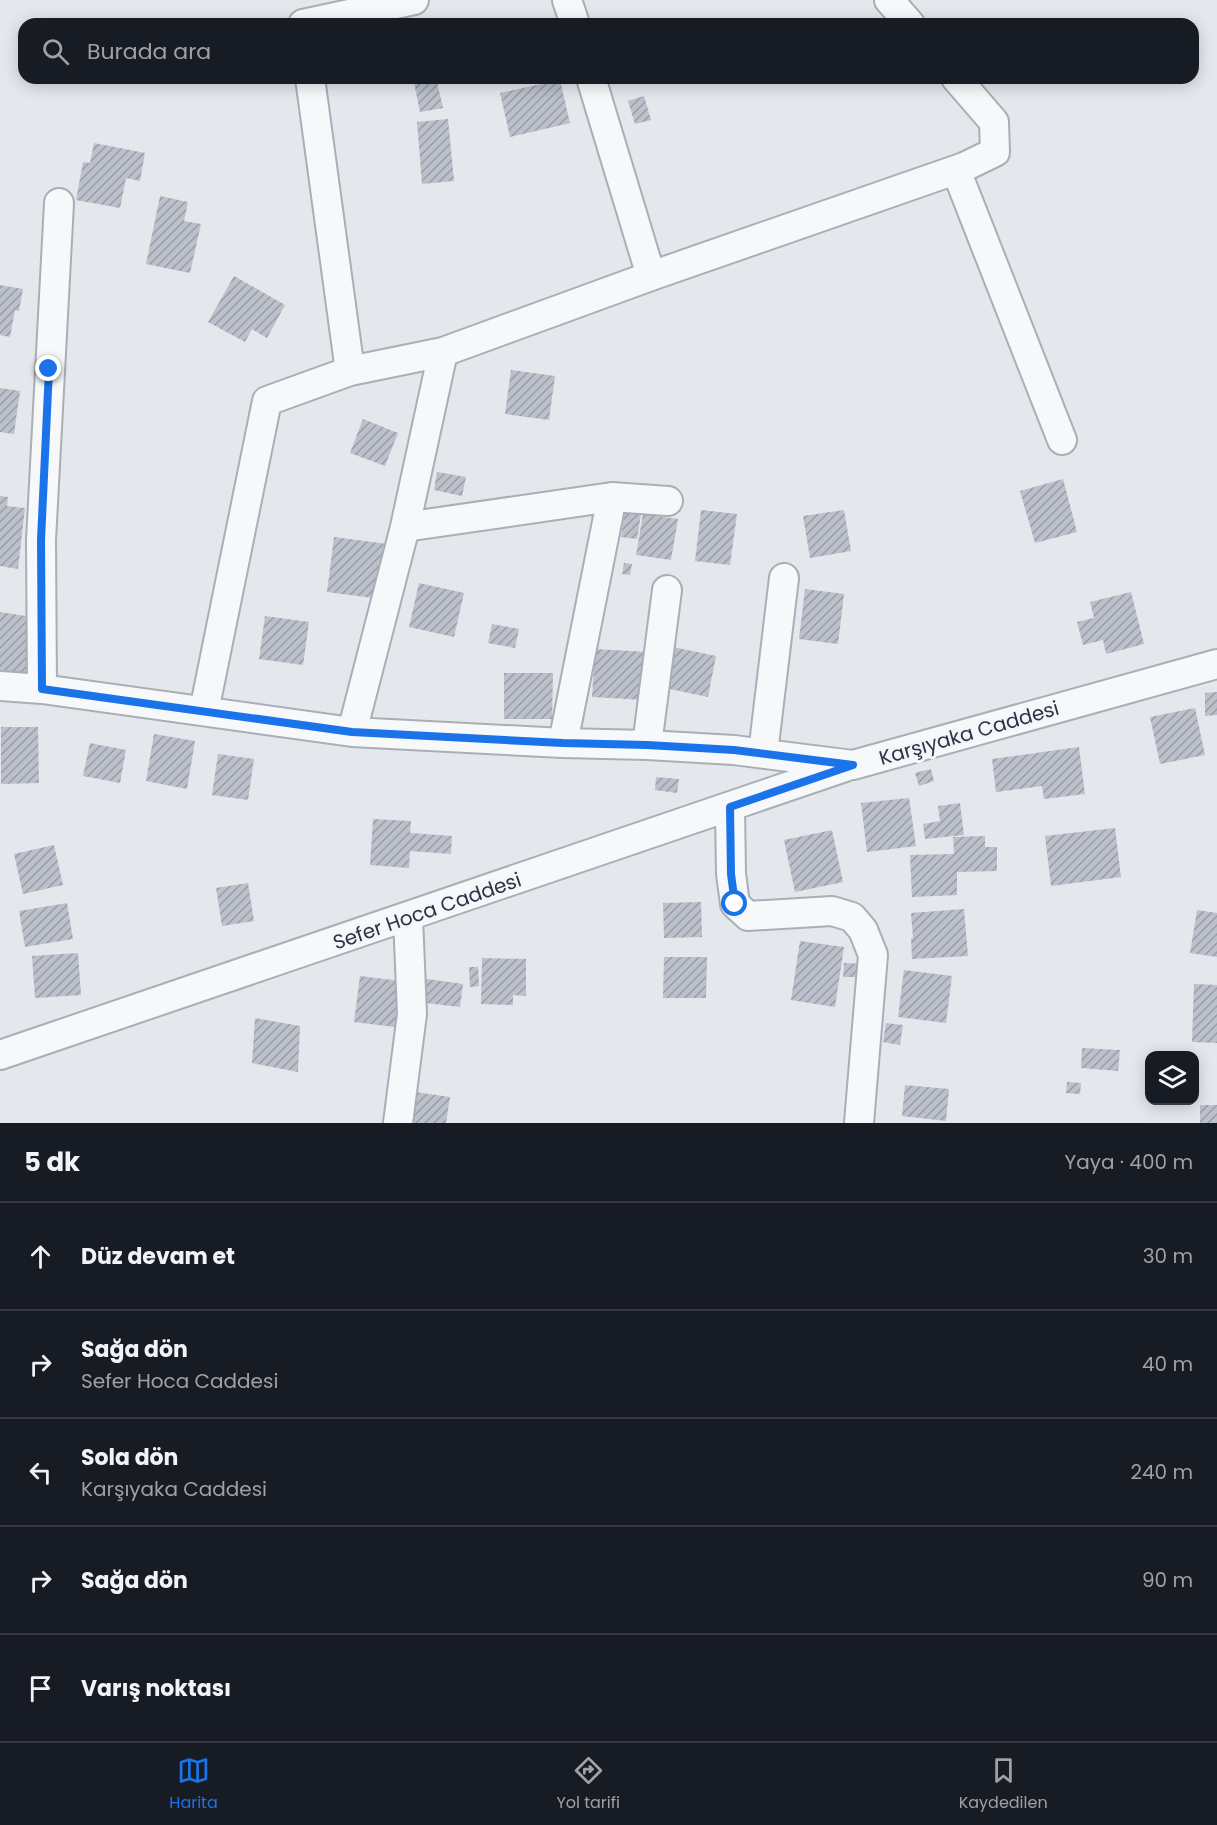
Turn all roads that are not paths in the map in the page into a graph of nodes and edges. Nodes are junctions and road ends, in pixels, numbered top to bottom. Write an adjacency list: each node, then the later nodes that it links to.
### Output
1 (414, 0): 4 (street)
2 (567, 0): 5 (street)
3 (889, 0): 6 (street)
4 (331, 18)
5 (573, 18)
6 (904, 18)
7 (311, 84): 14 (street)
8 (593, 84): 12 (street)
9 (961, 84): 10 (street)
10 (956, 170): 12 (street); 15 (street)
11 (59, 203): 23 (street)
12 (651, 276): 13 (street)
13 (443, 352): 14 (street); 18 (street)
14 (350, 371): 24 (street)
15 (1062, 440)
16 (612, 497): 17 (street); 18 (street); 26 (street)
17 (668, 501)
18 (405, 527): 25 (street)
19 (784, 578): 28 (street)
20 (668, 590): 27 (street)
21 (1217, 664): 29 (street, Karşıyaka Caddesi)
22 (0, 686): 23 (street, Karşıyaka Caddesi)
23 (42, 689): 24 (street, Karşıyaka Caddesi)
24 (204, 711): 25 (street, Karşıyaka Caddesi)
25 (352, 732): 26 (street, Karşıyaka Caddesi)
26 (563, 743): 27 (street, Karşıyaka Caddesi)
27 (647, 745): 28 (street, Karşıyaka Caddesi)
28 (763, 753): 29 (street, Karşıyaka Caddesi)
29 (853, 765): 30 (street, Sefer Hoca Caddesi)
30 (730, 807): 31 (street, Sefer Hoca Caddesi); 34 (street)
31 (408, 917): 32 (street, Sefer Hoca Caddesi); 33 (street)
32 (0, 1055)
33 (398, 1123)
34 (859, 1123)

